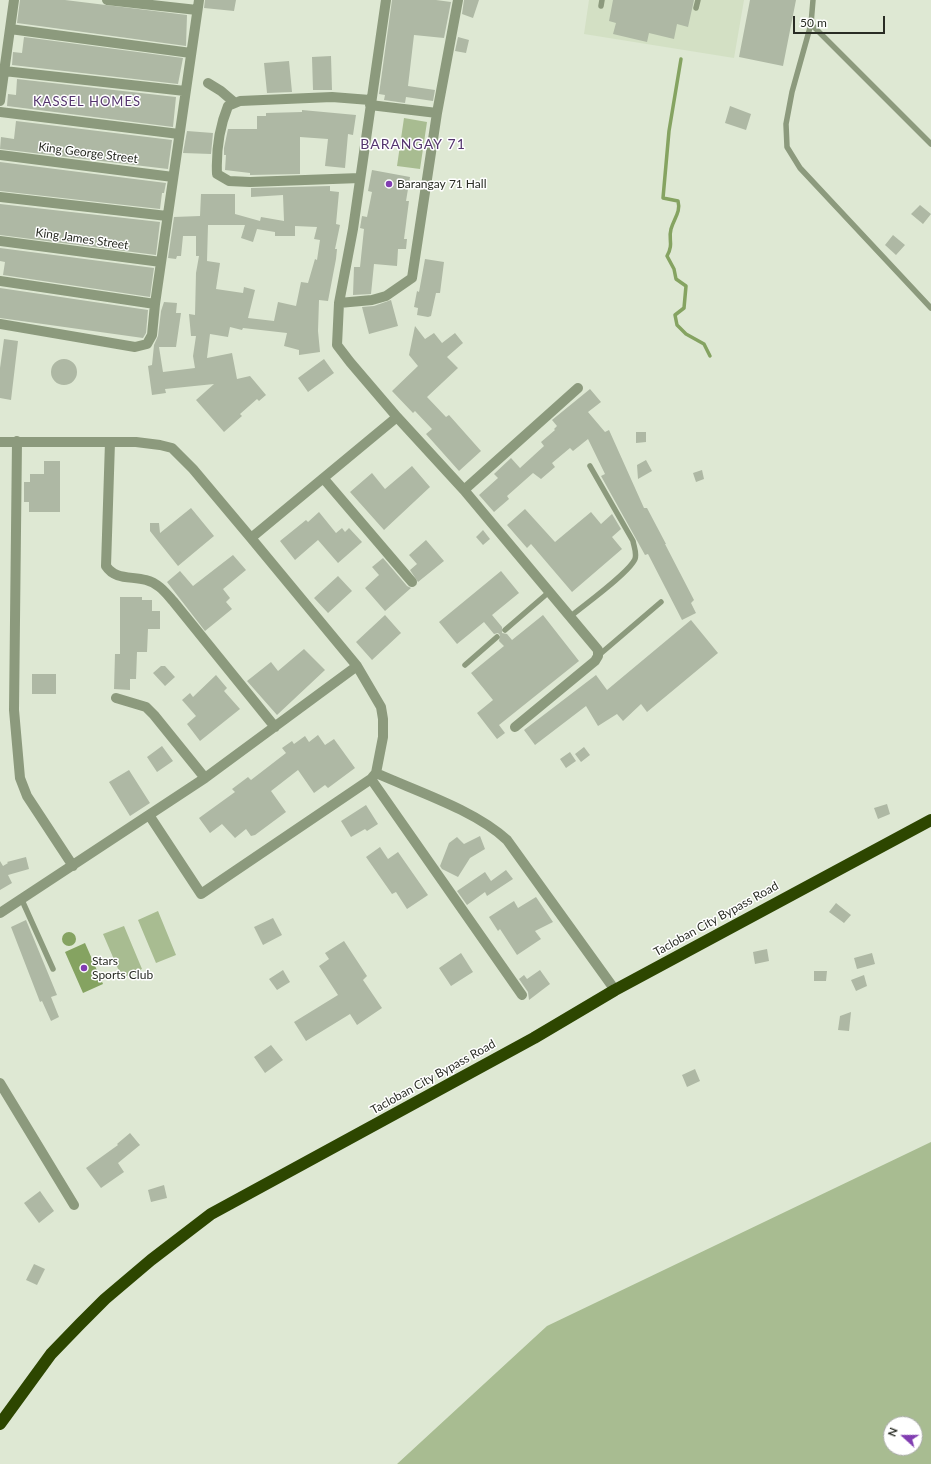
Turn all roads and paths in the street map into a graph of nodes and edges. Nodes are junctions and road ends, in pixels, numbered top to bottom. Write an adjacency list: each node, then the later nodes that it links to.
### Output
1 (14, 0): 12 (street)
2 (107, 0): 8 (street)
3 (386, 0): 18 (street)
4 (458, 0): 21 (street)
5 (602, 0): 9 (lane)
6 (698, 0): 10 (lane)
7 (813, 0): 11 (lane)
8 (198, 5): 13 (street)
9 (601, 6)
10 (696, 8)
11 (811, 24): 23 (lane); 34 (lane)
12 (10, 29): 13 (street); 14 (street)
13 (191, 53): 16 (street)
14 (4, 71): 16 (street); 17 (street)
15 (208, 83): 19 (street)
16 (185, 91): 22 (street)
17 (0, 101)
18 (370, 102): 19 (street); 21 (street); 26 (street)
19 (234, 103): 26 (street)
20 (0, 112): 22 (street)
21 (437, 113): 32 (street)
22 (179, 134): 25 (street)
23 (931, 144)
24 (0, 155): 25 (street, King George Street)
25 (173, 177): 28 (street)
26 (360, 178): 32 (street)
27 (0, 197): 28 (street)
28 (167, 216): 30 (street)
29 (0, 241): 30 (street, King James Street)
30 (161, 262): 33 (street)
31 (0, 281): 33 (street)
32 (339, 303): 37 (street)
33 (154, 304): 35 (street)
34 (931, 308)
35 (0, 324)
36 (578, 388): 43 (street)
37 (398, 417): 42 (street); 43 (street)
38 (17, 441): 39 (street); 40 (street); 61 (street)
39 (0, 442)
40 (110, 442): 44 (street); 55 (street)
41 (590, 466): 48 (lane)
42 (324, 479): 44 (street); 45 (street)
43 (464, 490): 46 (street)
44 (252, 538): 53 (street)
45 (412, 582)
46 (549, 592): 48 (street); 49 (lane)
47 (661, 602): 51 (lane)
48 (571, 616): 51 (street)
49 (504, 630)
50 (496, 637): 52 (lane)
51 (598, 656): 56 (street)
52 (465, 665)
53 (358, 666): 55 (street); 57 (street)
54 (116, 698): 58 (street)
55 (275, 727): 58 (street)
56 (515, 727)
57 (373, 776): 59 (street); 65 (street); 66 (street)
58 (205, 778): 59 (street)
59 (149, 815): 61 (street)
60 (931, 820): 65 (highway, Tacloban City Bypass Road)
61 (73, 866): 62 (street)
62 (21, 898): 63 (street); 64 (lane)
63 (0, 913)
64 (53, 969)
65 (616, 990): 69 (highway, Tacloban City Bypass Road)
66 (522, 995)
67 (0, 1083): 68 (street)
68 (74, 1205)
69 (0, 1424)

